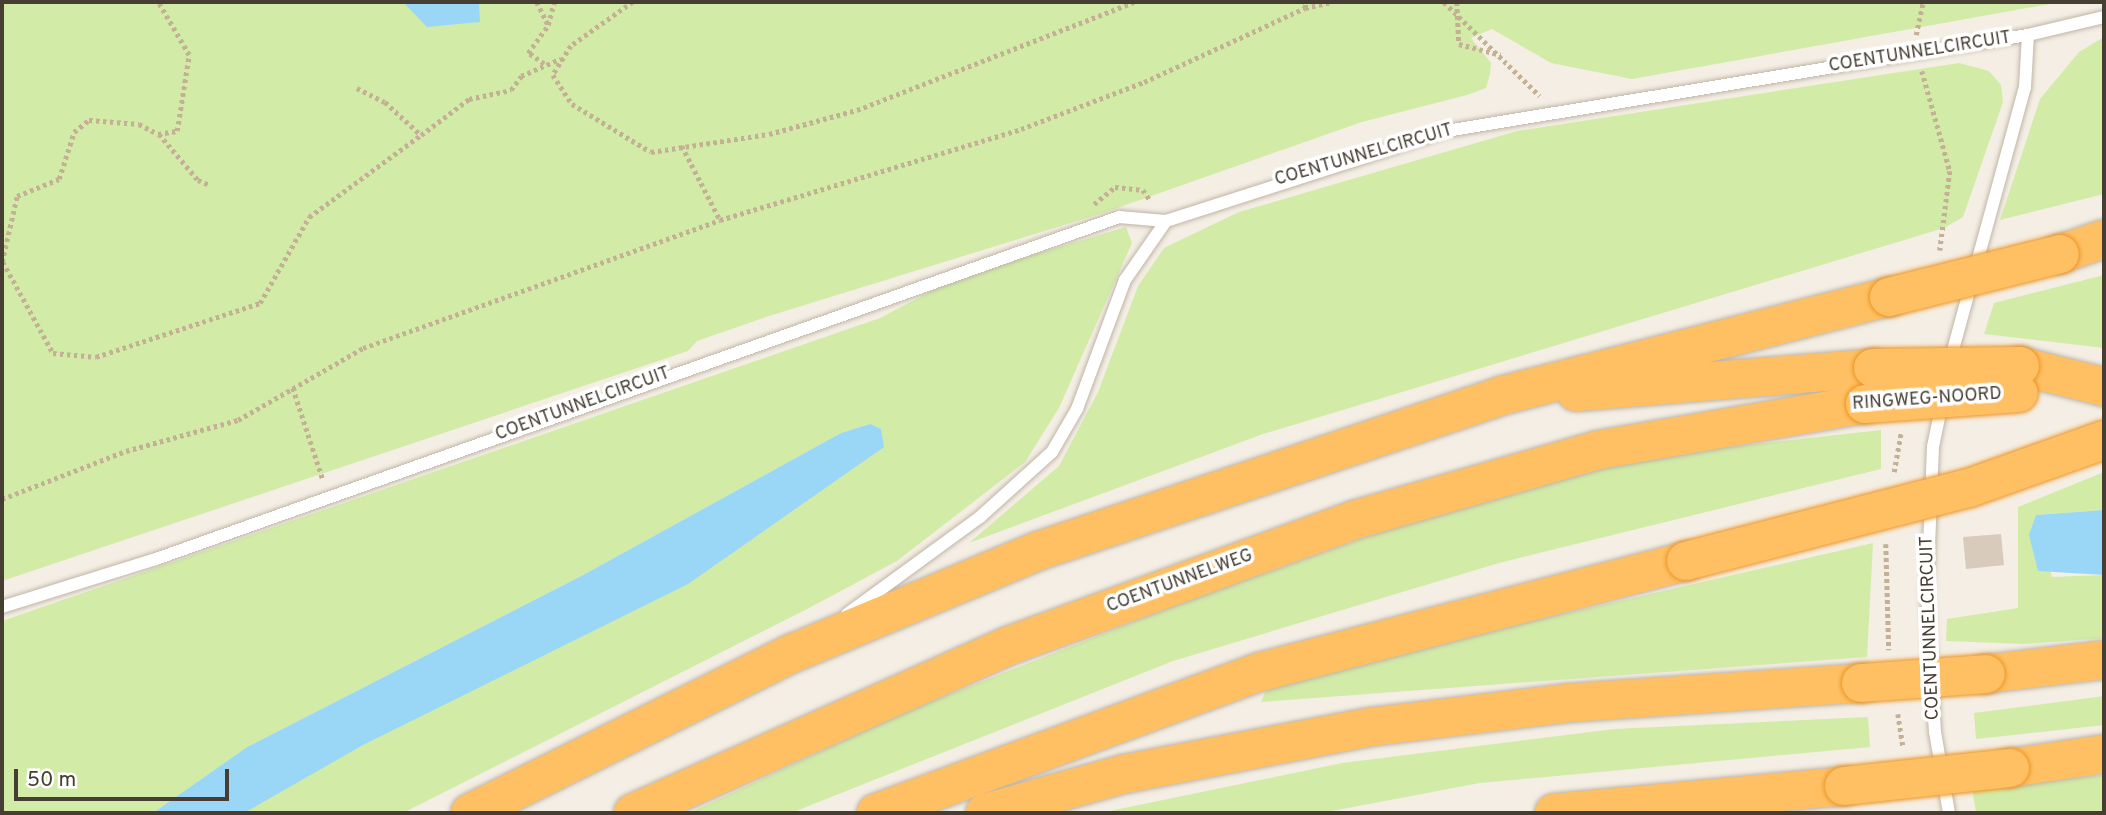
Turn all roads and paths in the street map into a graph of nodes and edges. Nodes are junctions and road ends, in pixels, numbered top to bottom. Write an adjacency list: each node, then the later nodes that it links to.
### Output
1 (158, 2): 20 (path)
2 (537, 2): 12 (path)
3 (554, 2): 12 (path)
4 (633, 2): 16 (path)
5 (1134, 2): 22 (path)
6 (1332, 2): 9 (path)
7 (1444, 2): 10 (path)
8 (1923, 2): 14 (path)
9 (1306, 5): 24 (path)
10 (1456, 5): 15 (path); 15 (path)
11 (2104, 17): 13 (lane)
12 (548, 25): 17 (path)
13 (2028, 35): 14 (lane, COENTUNNELCIRCUIT); 45 (lane, COENTUNNELCIRCUIT)
14 (1919, 53): 19 (lane, COENTUNNELCIRCUIT)
15 (1502, 55): 19 (path)
16 (560, 60): 17 (path); 22 (path)
17 (544, 64): 21 (path)
18 (357, 88): 21 (path)
19 (1552, 109): 25 (lane, COENTUNNELCIRCUIT)
20 (158, 134): 23 (path); 27 (path)
21 (421, 135): 27 (path)
22 (682, 146): 24 (path)
23 (210, 185)
24 (720, 220): 29 (path)
25 (1166, 221): 34 (lane, COENTUNNELCIRCUIT); 37 (lane)
26 (2104, 239): 31 (highway, bridge)
27 (2, 263)
28 (1869, 386): 30 (highway, RINGWEG-NOORD, bridge); 31 (highway); 32 (highway, RINGWEG-NOORD)
29 (293, 388): 34 (path); 35 (path)
30 (2104, 389)
31 (1500, 396): 37 (highway)
32 (1750, 419): 41 (highway, COENTUNNELWEG)
33 (2104, 440): 42 (highway, bridge)
34 (328, 496): 36 (lane, COENTUNNELCIRCUIT)
35 (2, 499)
36 (2, 607)
37 (793, 653): 40 (highway)
38 (2104, 660): 43 (highway, bridge)
39 (2104, 754): 44 (highway, bridge)
40 (470, 813)
41 (634, 813)
42 (876, 813)
43 (985, 813)
44 (1554, 813)
45 (1949, 813)

